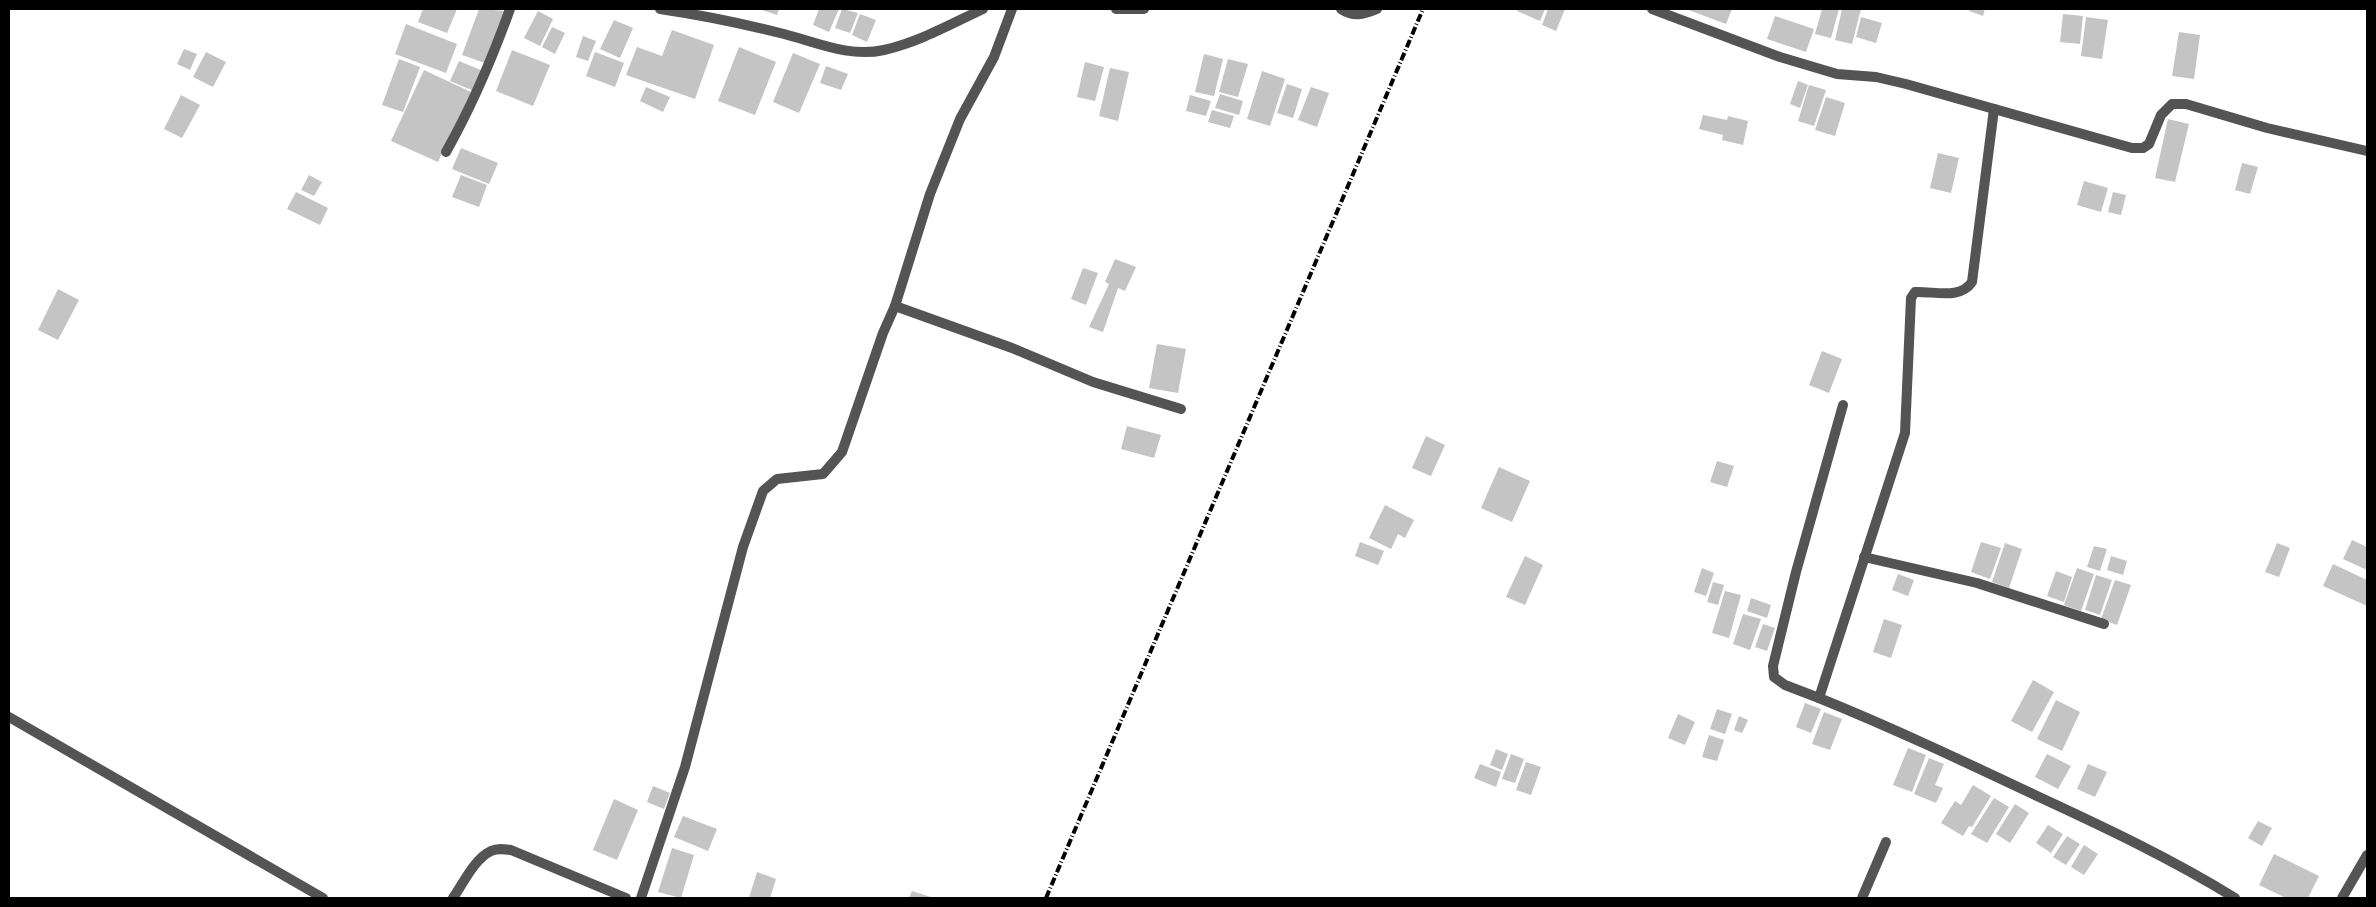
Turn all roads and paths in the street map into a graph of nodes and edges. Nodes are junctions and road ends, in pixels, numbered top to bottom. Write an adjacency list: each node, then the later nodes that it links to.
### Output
1 (510, 9): 11 (street)
2 (660, 9): 3 (street)
3 (982, 9)
4 (1012, 9): 13 (street)
5 (1116, 9): 6 (street)
6 (1144, 9)
7 (1340, 9): 8 (street)
8 (1377, 9)
9 (1652, 9): 10 (street)
10 (1994, 109): 12 (street); 16 (street)
11 (446, 152)
12 (2367, 152)
13 (895, 306): 15 (street); 25 (street)
14 (1843, 405): 18 (street)
15 (1181, 409)
16 (1864, 557): 17 (street); 18 (street)
17 (2104, 624)
18 (1819, 698): 27 (street)
19 (9, 717): 22 (street)
20 (1886, 842): 26 (street)
21 (2367, 855): 28 (street)
22 (323, 898)
23 (453, 898): 24 (street)
24 (626, 898)
25 (641, 898)
26 (1862, 898)
27 (2235, 898)
28 (2342, 898)

